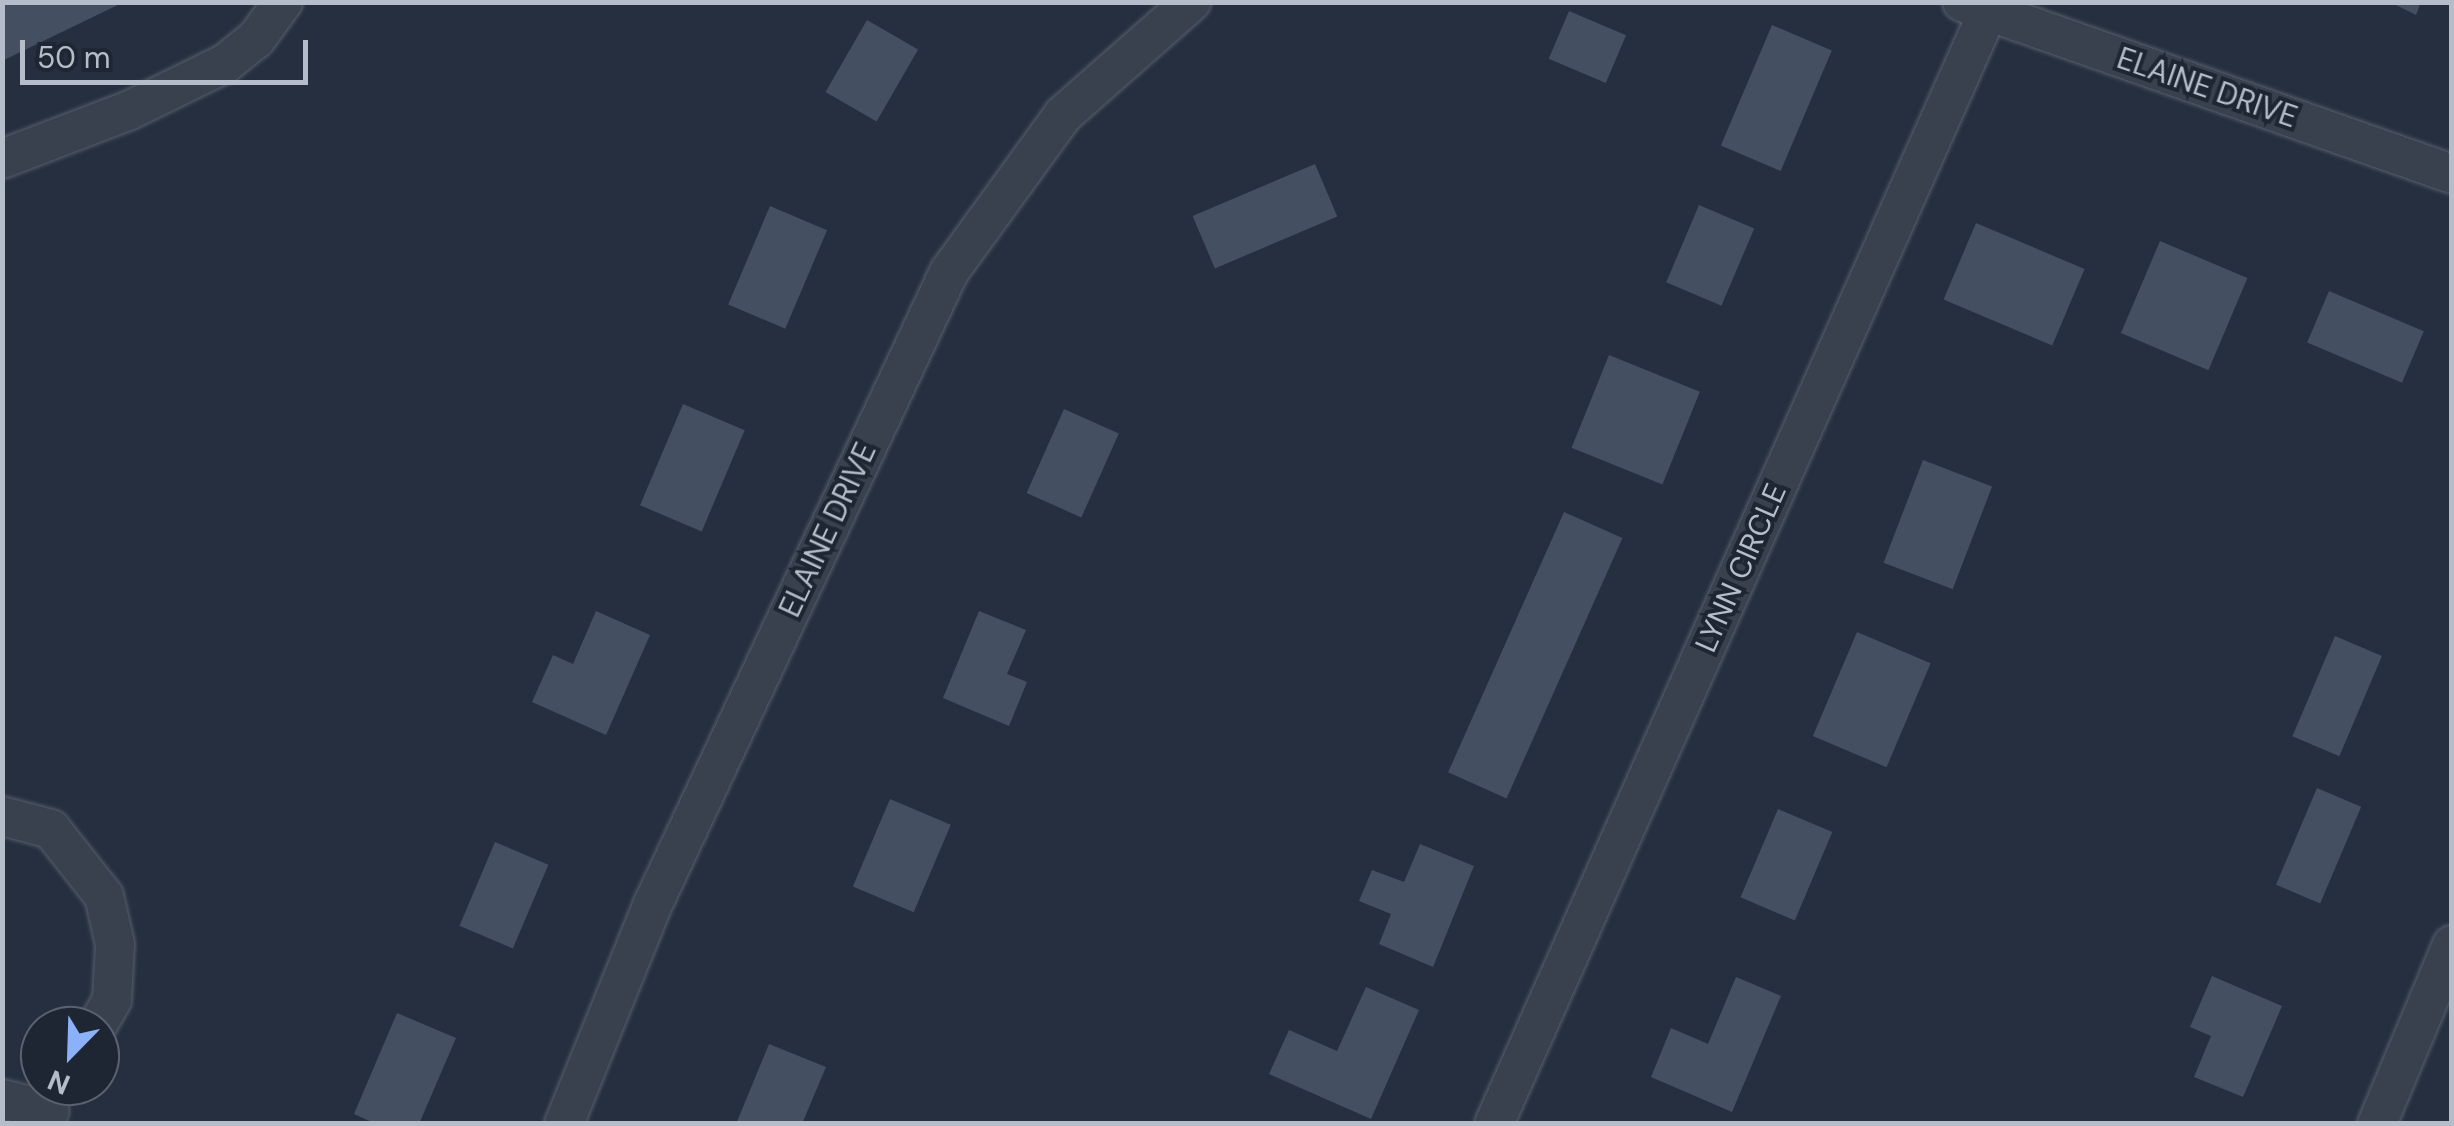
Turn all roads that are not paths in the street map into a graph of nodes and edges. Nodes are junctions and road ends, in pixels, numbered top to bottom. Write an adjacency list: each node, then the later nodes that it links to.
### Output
1 (284, 2): 4 (street)
2 (1191, 2): 11 (street, ELAINE DRIVE)
3 (1975, 7): 5 (street, ELAINE DRIVE); 12 (street, LYNN CIRCLE)
4 (2, 158)
5 (2452, 174)
6 (2, 816): 8 (street)
7 (2452, 945): 13 (street)
8 (109, 1006)
9 (2, 1099): 10 (street)
10 (50, 1107)
11 (564, 1124)
12 (1494, 1124)
13 (2377, 1124)

